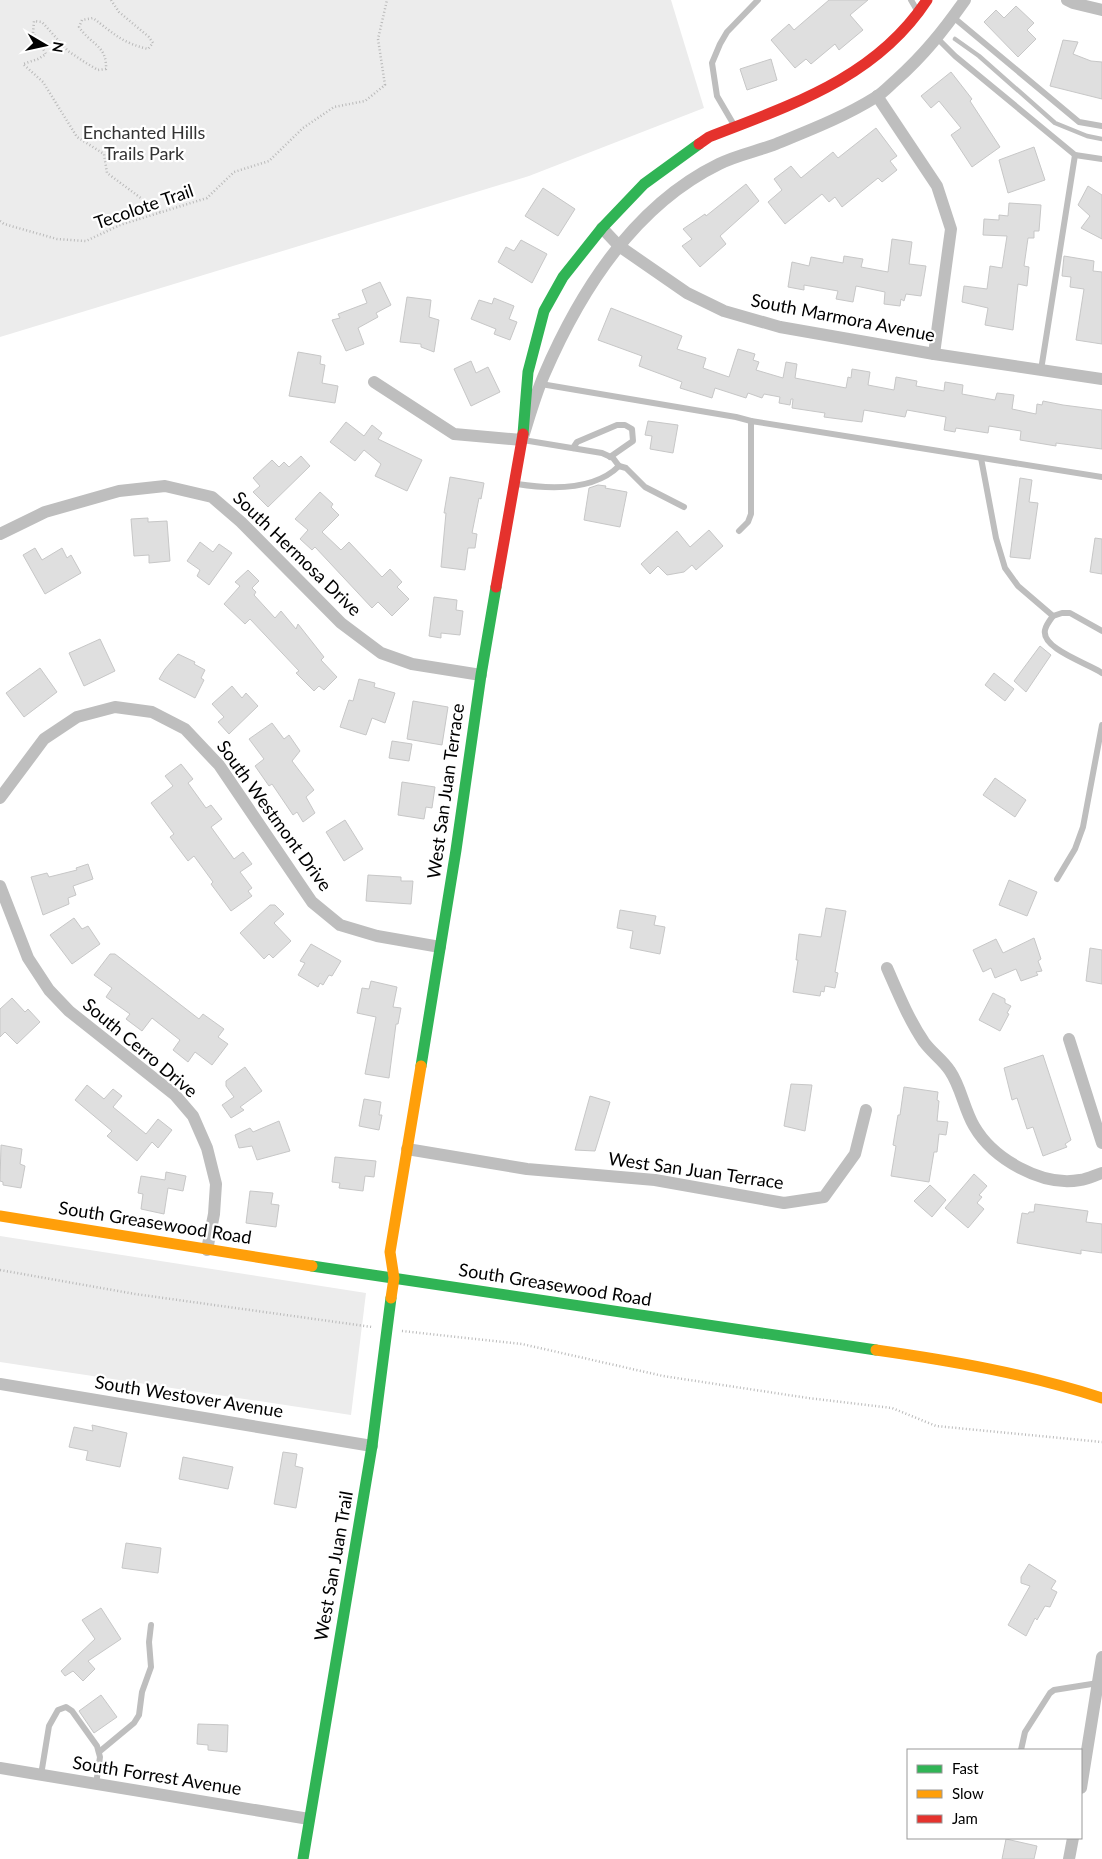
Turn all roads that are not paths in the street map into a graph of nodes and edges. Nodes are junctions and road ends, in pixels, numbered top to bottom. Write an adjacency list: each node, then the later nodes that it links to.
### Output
1 (758, 0): 12 (lane)
2 (911, 0): 7 (lane)
3 (927, 0): 7 (street, West San Juan Terrace)
4 (964, 0): 8 (street, West San Juan Terrace)
5 (1067, 0): 6 (street)
6 (1102, 10)
7 (919, 13): 12 (street, West San Juan Terrace)
8 (953, 17): 9 (street, West San Juan Terrace); 11 (lane)
9 (938, 38): 10 (street, West San Juan Terrace); 13 (lane)
10 (877, 96): 16 (street, West San Juan Terrace); 17 (street)
11 (1102, 126)
12 (735, 127): 15 (street, West San Juan Terrace)
13 (1075, 156): 14 (lane); 18 (lane)
14 (1102, 159)
15 (602, 228): 16 (street, South Marmora Avenue); 23 (street, West San Juan Terrace)
16 (619, 246): 17 (street, South Marmora Avenue); 21 (street, West San Juan Terrace)
17 (934, 354): 18 (street, South Marmora Avenue)
18 (1041, 370): 19 (street, South Marmora Avenue)
19 (1102, 379)
20 (374, 382): 23 (street)
21 (540, 384): 22 (lane); 23 (street, West San Juan Terrace)
22 (751, 421): 26 (lane); 31 (lane)
23 (522, 440): 24 (lane); 29 (street, West San Juan Terrace)
24 (573, 448): 25 (lane); 25 (lane)
25 (610, 457): 27 (lane)
26 (981, 458): 28 (lane); 33 (lane)
27 (619, 466): 29 (lane); 30 (lane)
28 (1102, 477)
29 (514, 483): 36 (street, West San Juan Terrace)
30 (684, 507)
31 (740, 531)
32 (0, 534): 36 (street, South Hermosa Drive)
33 (1053, 616): 34 (lane); 35 (lane)
34 (1102, 631)
35 (1102, 673)
36 (481, 675): 41 (street, West San Juan Terrace)
37 (1102, 725): 39 (lane)
38 (0, 798): 41 (street, South Westmont Drive)
39 (1057, 879)
40 (0, 886): 49 (street, South Cerro Drive)
41 (440, 947): 46 (street, West San Juan Terrace)
42 (887, 968): 47 (street)
43 (1069, 1040): 45 (street)
44 (866, 1110): 46 (street, West San Juan Terrace)
45 (1102, 1143)
46 (407, 1149): 50 (street, West San Juan Terrace)
47 (1102, 1173)
48 (0, 1216): 49 (street, South Greasewood Road)
49 (207, 1250): 50 (street, South Greasewood Road)
50 (394, 1278): 52 (street, South Greasewood Road); 53 (street, West San Juan Trail)
51 (0, 1384): 53 (street, South Westover Avenue)
52 (1102, 1398)
53 (372, 1446): 63 (street, West San Juan Trail)
54 (151, 1625): 58 (lane)
55 (1102, 1657): 56 (street)
56 (1098, 1683): 57 (lane); 61 (street)
57 (1021, 1749)
58 (99, 1752): 60 (lane); 62 (lane)
59 (0, 1768): 60 (street, South Forrest Avenue)
60 (41, 1775): 62 (street, South Forrest Avenue)
61 (1082, 1782)
62 (96, 1784): 63 (street, South Forrest Avenue)
63 (309, 1819): 65 (street, West San Juan Trail)
64 (1073, 1839): 66 (street)
65 (303, 1859)
66 (1069, 1859)

